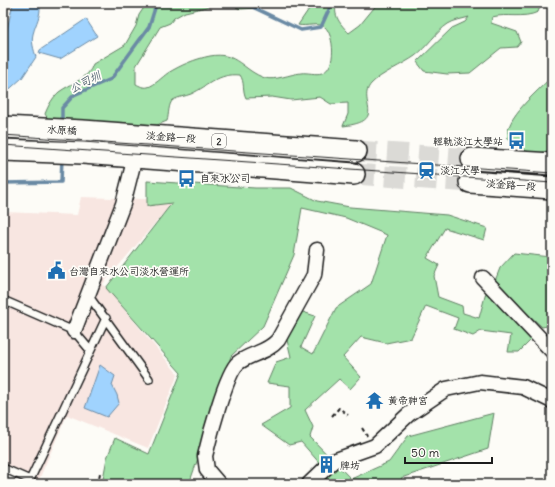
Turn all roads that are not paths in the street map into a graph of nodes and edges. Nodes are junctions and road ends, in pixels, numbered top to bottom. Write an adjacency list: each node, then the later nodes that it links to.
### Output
1 (3, 127): 2 (main road, 水原橋 / 2)
2 (83, 131): 4 (main road, 淡金路一段 / 2)
3 (3, 150): 5 (main road, 2)
4 (356, 151)
5 (135, 157): 8 (main road, 2); 13 (street)
6 (472, 159): 7 (main road)
7 (552, 164)
8 (354, 174)
9 (470, 182): 10 (main road, 淡金路一段)
10 (552, 188)
11 (317, 250): 22 (street)
12 (483, 278): 18 (street)
13 (87, 295): 15 (lane); 16 (street)
14 (3, 300): 16 (lane)
15 (106, 318): 17 (lane); 19 (lane)
16 (74, 330): 17 (lane)
17 (90, 350): 21 (lane)
18 (552, 351)
19 (149, 378)
20 (552, 401): 23 (street)
21 (3, 468)
22 (219, 484)
23 (309, 484)

